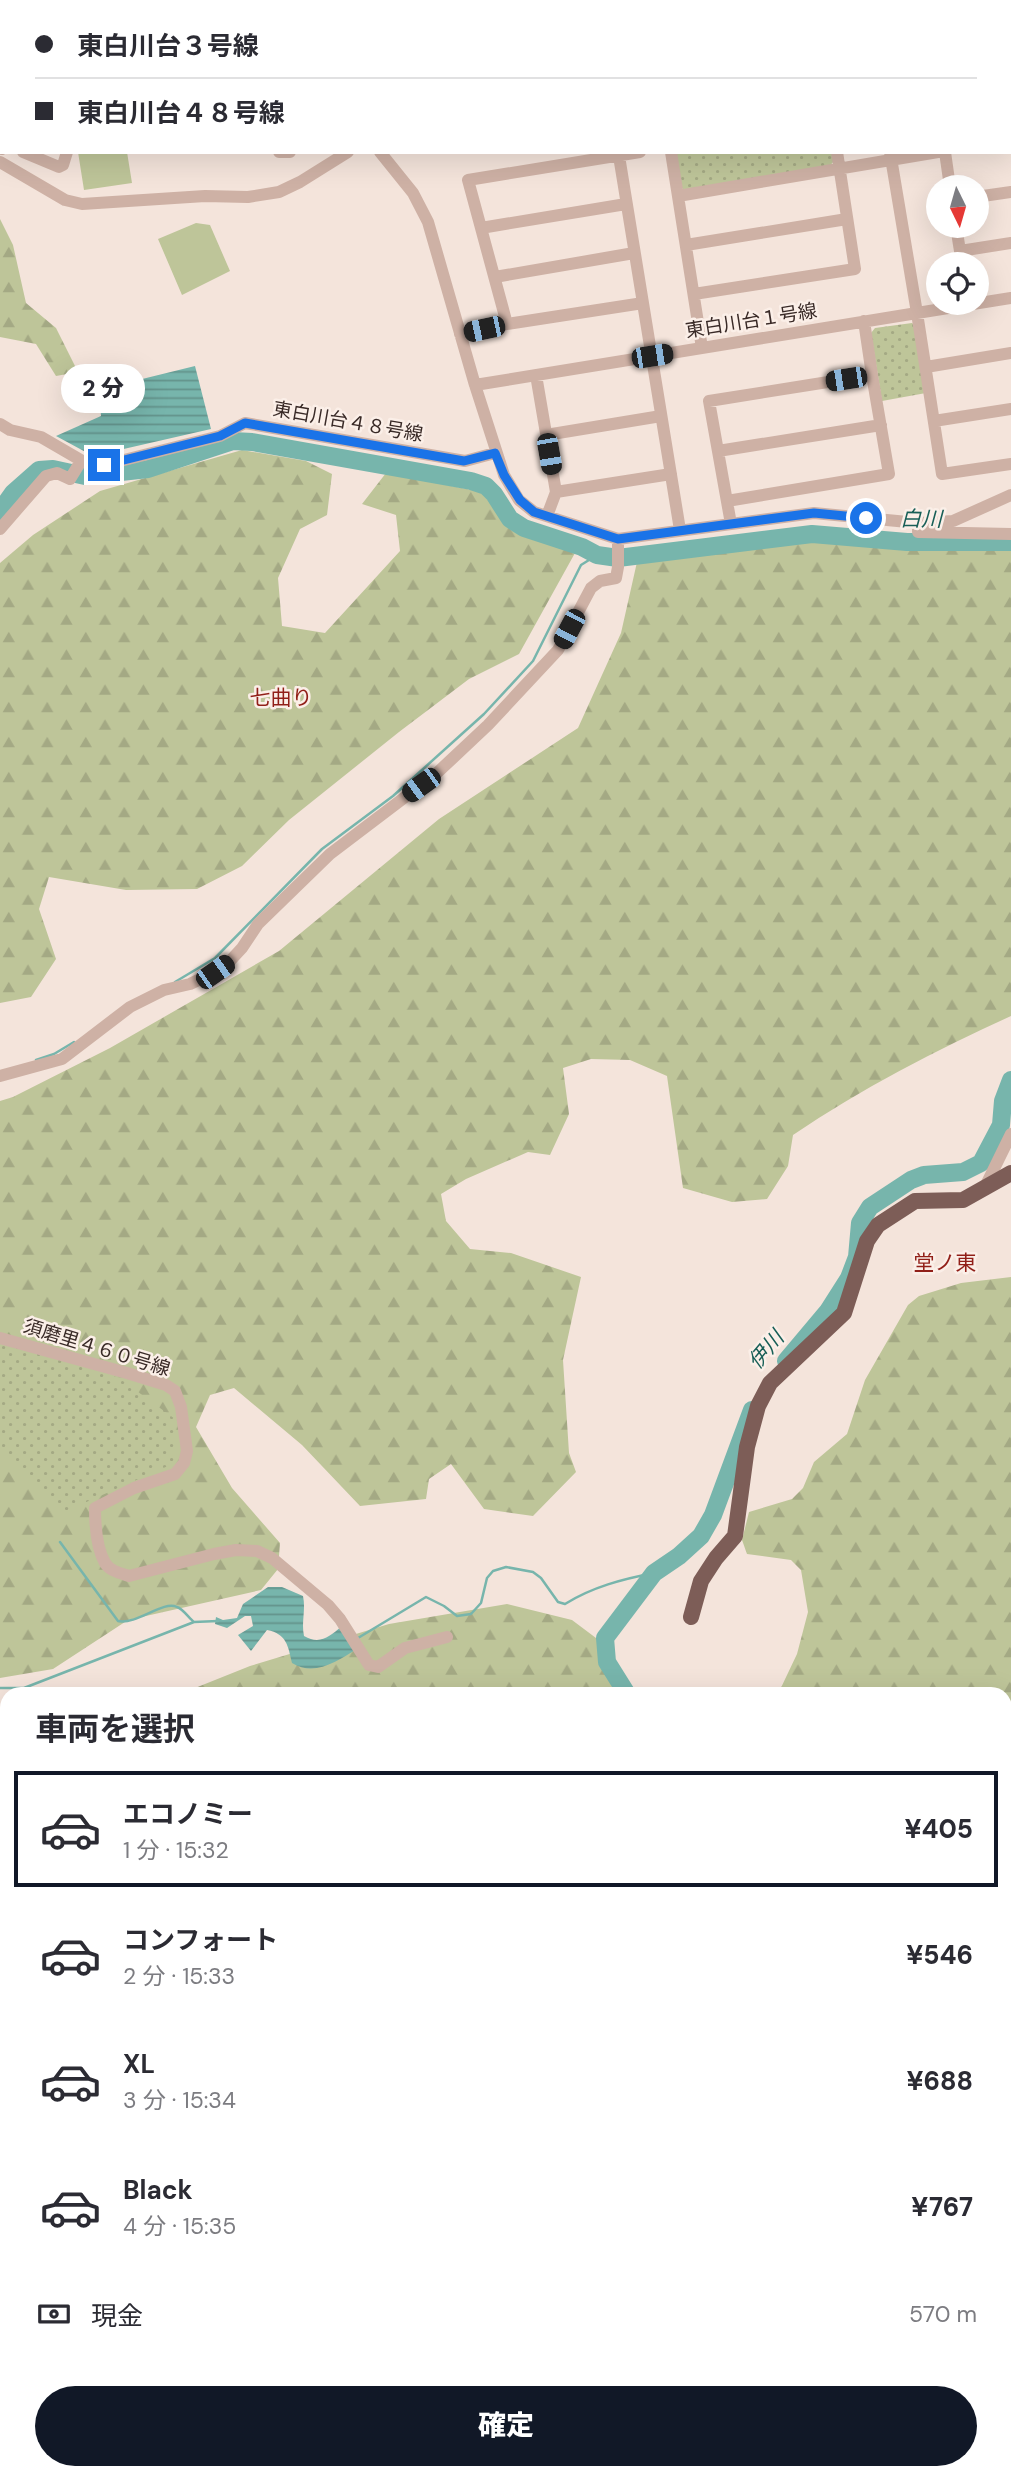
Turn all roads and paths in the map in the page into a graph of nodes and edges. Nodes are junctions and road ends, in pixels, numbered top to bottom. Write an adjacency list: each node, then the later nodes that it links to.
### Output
1 (28, 154): 2 (street)
2 (66, 154)
3 (345, 154): 12 (street)
4 (382, 154): 32 (street)
5 (630, 154): 10 (street)
6 (671, 154): 17 (street)
7 (837, 154): 13 (street)
8 (914, 154): 11 (street)
9 (945, 154): 14 (street)
10 (619, 156): 18 (street); 20 (street)
11 (891, 156): 13 (street); 29 (street)
12 (0, 162)
13 (840, 170): 17 (street); 19 (street)
14 (948, 175)
15 (1011, 192): 16 (street)
16 (989, 195)
17 (678, 196): 23 (street)
18 (626, 204): 20 (street); 24 (street)
19 (847, 219): 23 (street); 26 (street)
20 (481, 228): 25 (street)
21 (958, 238): 22 (street)
22 (1011, 243)
23 (686, 245): 26 (street)
24 (634, 253): 25 (street); 28 (street)
25 (495, 277): 31 (street)
26 (694, 294): 33 (street)
27 (1011, 298): 29 (street, 東白川台１号線)
28 (643, 303): 31 (street); 35 (street)
29 (917, 313): 30 (street, 東白川台１号線); 36 (street)
30 (864, 321): 33 (street, 東白川台１号線); 38 (street)
31 (507, 324): 32 (street)
32 (460, 334): 39 (street)
33 (702, 348): 35 (street, 東白川台１号線)
34 (1011, 353): 36 (street)
35 (652, 356): 37 (street, 東白川台１号線); 41 (street)
36 (926, 367): 42 (street)
37 (536, 374): 39 (street, 東白川台１号線); 45 (street)
38 (872, 375): 44 (street); 46 (street)
39 (475, 385): 47 (street)
40 (1011, 409): 42 (street)
41 (661, 416): 45 (street); 50 (street)
42 (934, 421): 49 (street)
43 (0, 424): 48 (street, 東白川台４８号線)
44 (881, 425): 46 (street); 53 (street)
45 (546, 435): 51 (street)
46 (718, 451): 53 (street)
47 (495, 453): 48 (street, 東白川台４８号線); 54 (street)
48 (81, 461): 57 (street)
49 (1011, 464)
50 (670, 474): 51 (street); 58 (street)
51 (555, 492): 54 (street)
52 (1011, 495): 56 (street)
53 (727, 501): 55 (street)
54 (547, 516): 60 (street)
55 (731, 523): 56 (street); 58 (street)
56 (918, 523): 59 (street)
57 (0, 529)
58 (680, 530): 60 (street)
59 (1011, 534)
60 (618, 539): 61 (street)
61 (0, 1076)
62 (1011, 1134): 64 (street)
63 (1011, 1174): 64 (main road)
64 (986, 1185): 66 (main road)
65 (0, 1338): 67 (street, 須磨里４６０号線)
66 (691, 1617)
67 (447, 1637)

